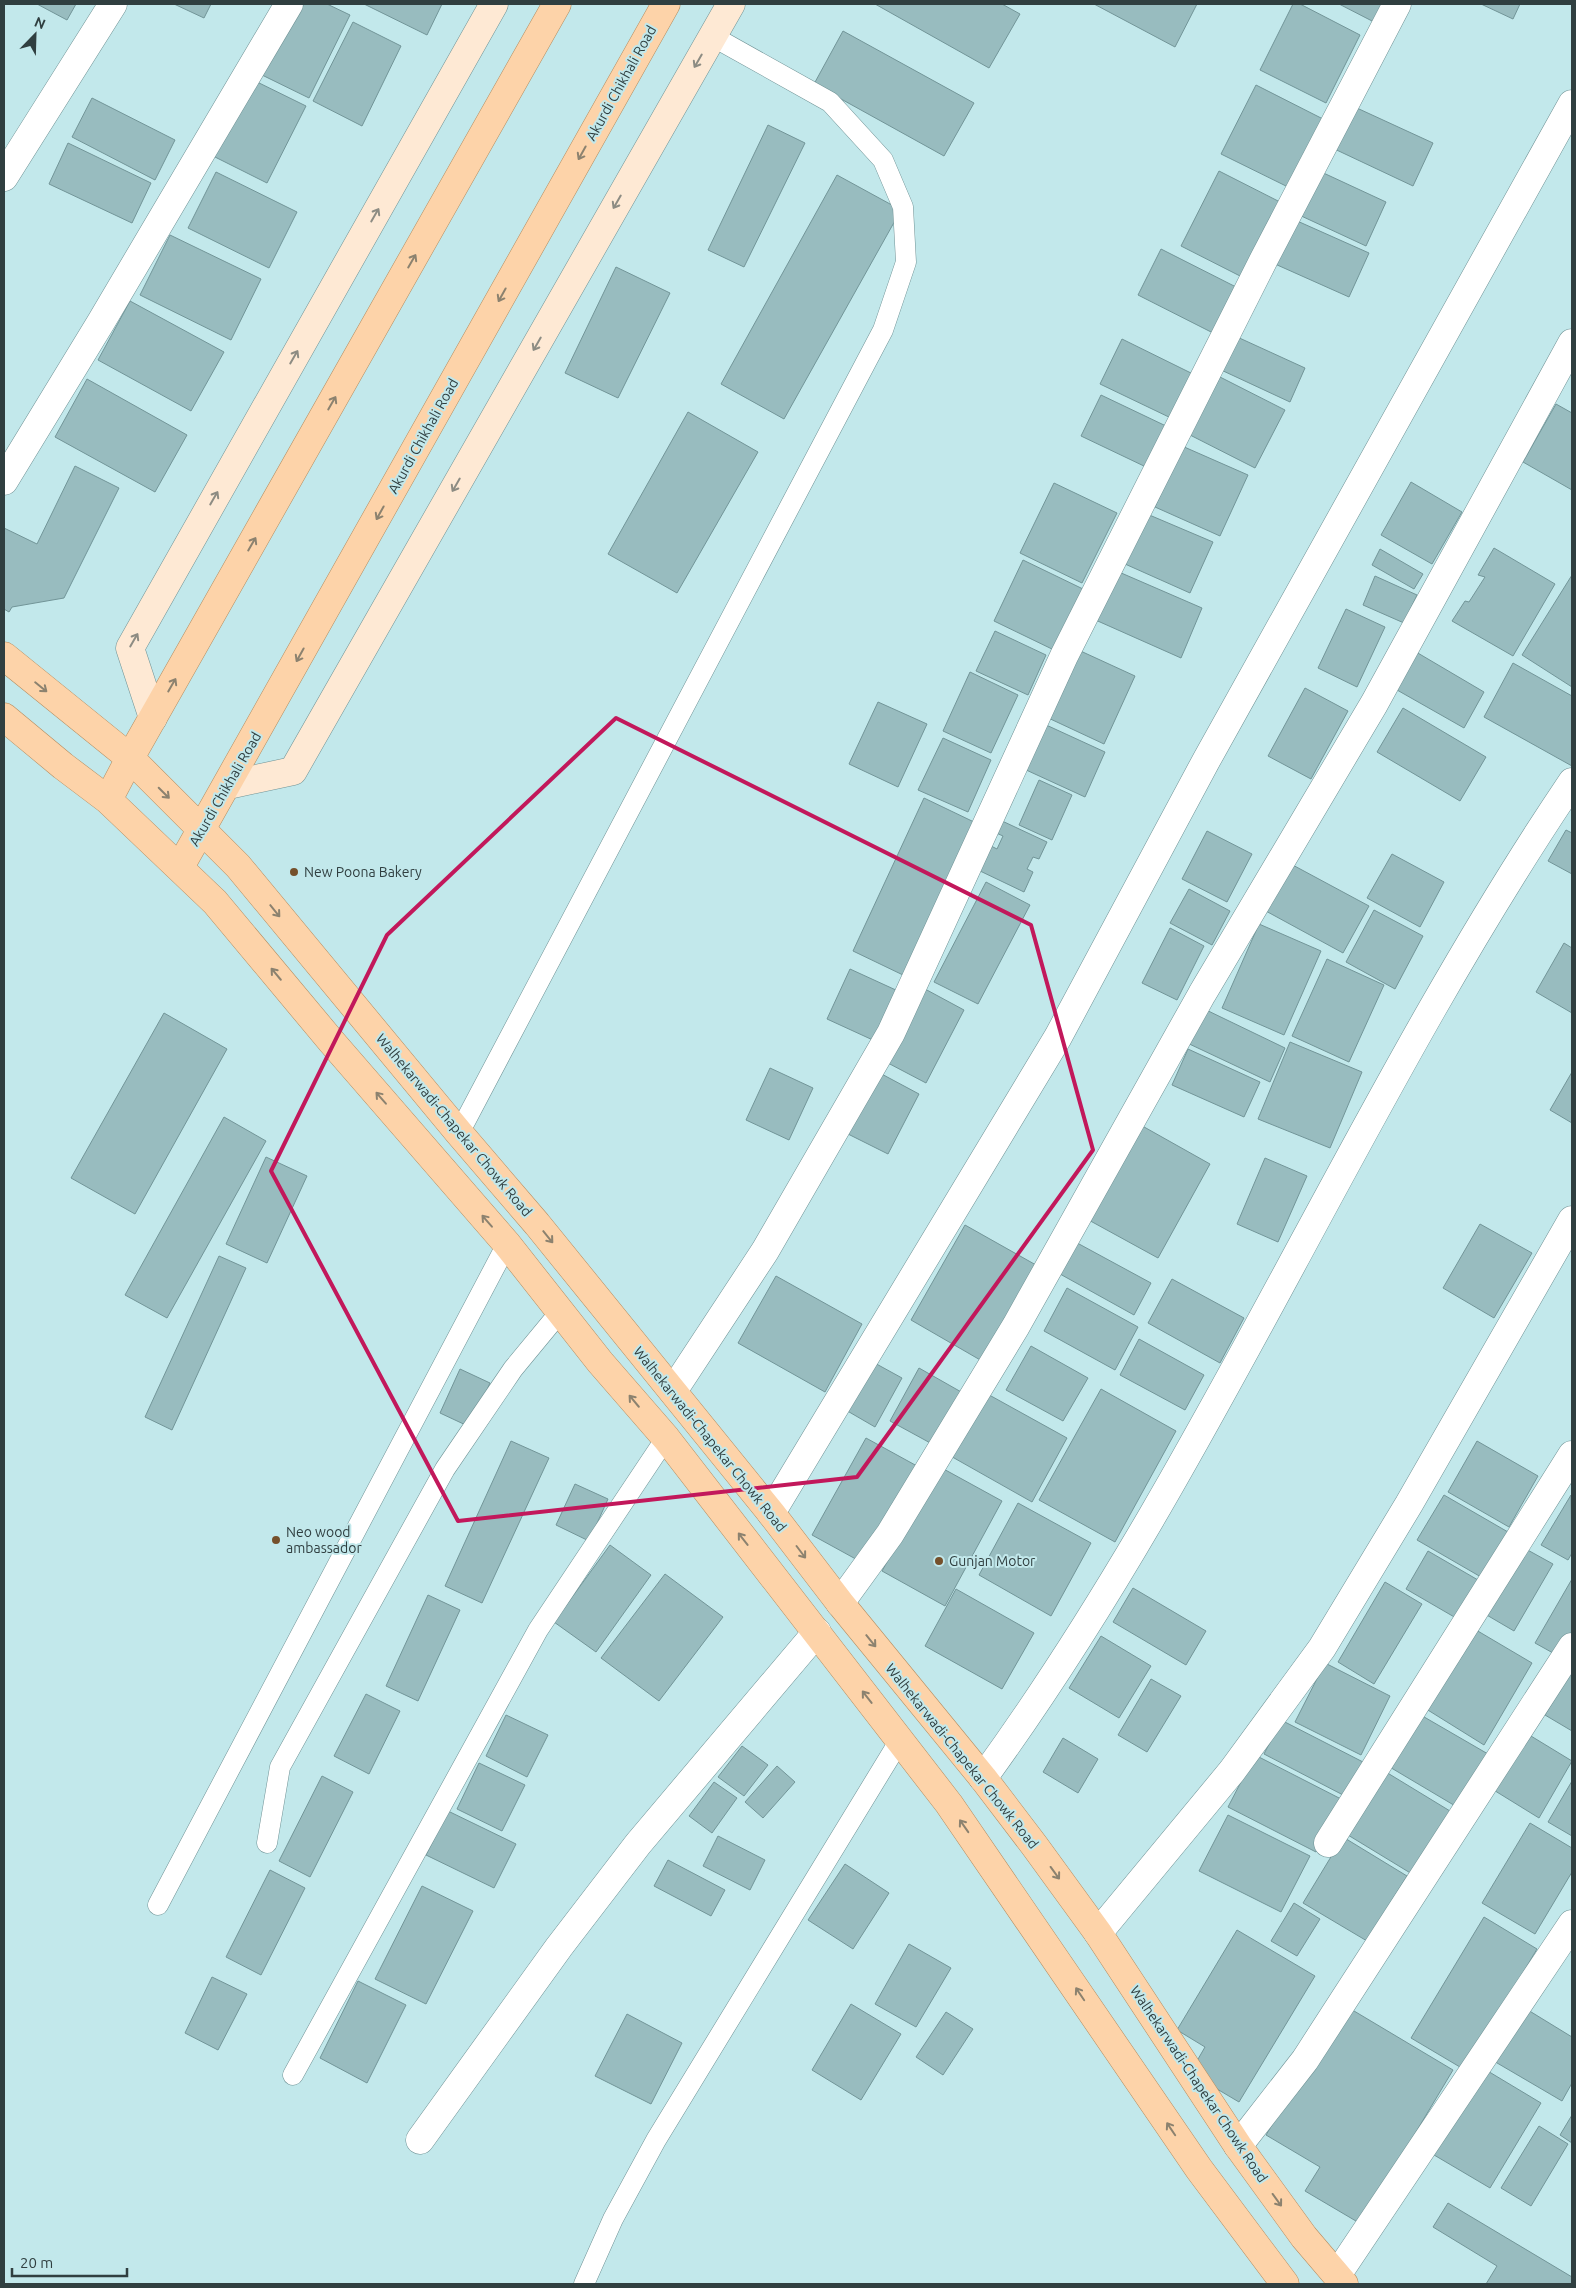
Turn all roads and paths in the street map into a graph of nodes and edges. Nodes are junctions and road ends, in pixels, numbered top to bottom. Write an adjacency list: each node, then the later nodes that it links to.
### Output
1 (113, 4): 10 (street)
2 (289, 4): 12 (street)
3 (494, 4): 15 (street, one-way to 3)
4 (557, 4): 15 (main road, one-way to 4)
5 (666, 4): 18 (main road, Akurdi Chikhali Road, one-way to 18)
6 (731, 4): 8 (street)
7 (1397, 4): 26 (street)
8 (712, 36): 18 (street, one-way to 18); 22 (lane)
9 (1572, 104): 29 (street)
10 (4, 177)
11 (1572, 343): 30 (street)
12 (4, 481)
13 (4, 656): 16 (main road, Walhekarwadi-Chapekar Chowk Road, one-way to 16)
14 (4, 716): 19 (main road)
15 (153, 718): 16 (main road)
16 (130, 758): 19 (main road); 20 (main road, Walhekarwadi-Chapekar Chowk Road, one-way to 20)
17 (1572, 782): 34 (street)
18 (228, 784): 20 (main road, Akurdi Chikhali Road)
19 (108, 800): 21 (main road)
20 (202, 830): 21 (main road, Akurdi Chikhali Road); 22 (main road, Walhekarwadi-Chapekar Chowk Road, one-way to 22)
21 (180, 867): 24 (main road, one-way to 21)
22 (458, 1133): 26 (main road, Walhekarwadi-Chapekar Chowk Road, one-way to 26)
23 (1572, 1220): 39 (street)
24 (507, 1244): 25 (main road); 37 (lane)
25 (560, 1312): 27 (main road, one-way to 25); 35 (lane)
26 (672, 1391): 29 (main road, Walhekarwadi-Chapekar Chowk Road)
27 (666, 1438): 31 (main road, one-way to 27); 40 (lane)
28 (1572, 1455): 36 (street)
29 (771, 1513): 30 (main road, Walhekarwadi-Chapekar Chowk Road, one-way to 30)
30 (840, 1603): 34 (main road, Walhekarwadi-Chapekar Chowk Road, one-way to 34)
31 (817, 1632): 33 (main road, one-way to 31); 41 (street)
32 (1572, 1647): 42 (street)
33 (900, 1740): 44 (lane); 45 (main road, one-way to 33)
34 (983, 1778): 39 (main road, Walhekarwadi-Chapekar Chowk Road, one-way to 39)
35 (267, 1843)
36 (1328, 1843)
37 (158, 1905)
38 (1572, 1924): 43 (street)
39 (1098, 1933): 42 (main road, Walhekarwadi-Chapekar Chowk Road)
40 (293, 2075)
41 (420, 2140)
42 (1238, 2146): 43 (main road, Walhekarwadi-Chapekar Chowk Road, one-way to 43)
43 (1341, 2280)
44 (584, 2284)
45 (1284, 2284)

